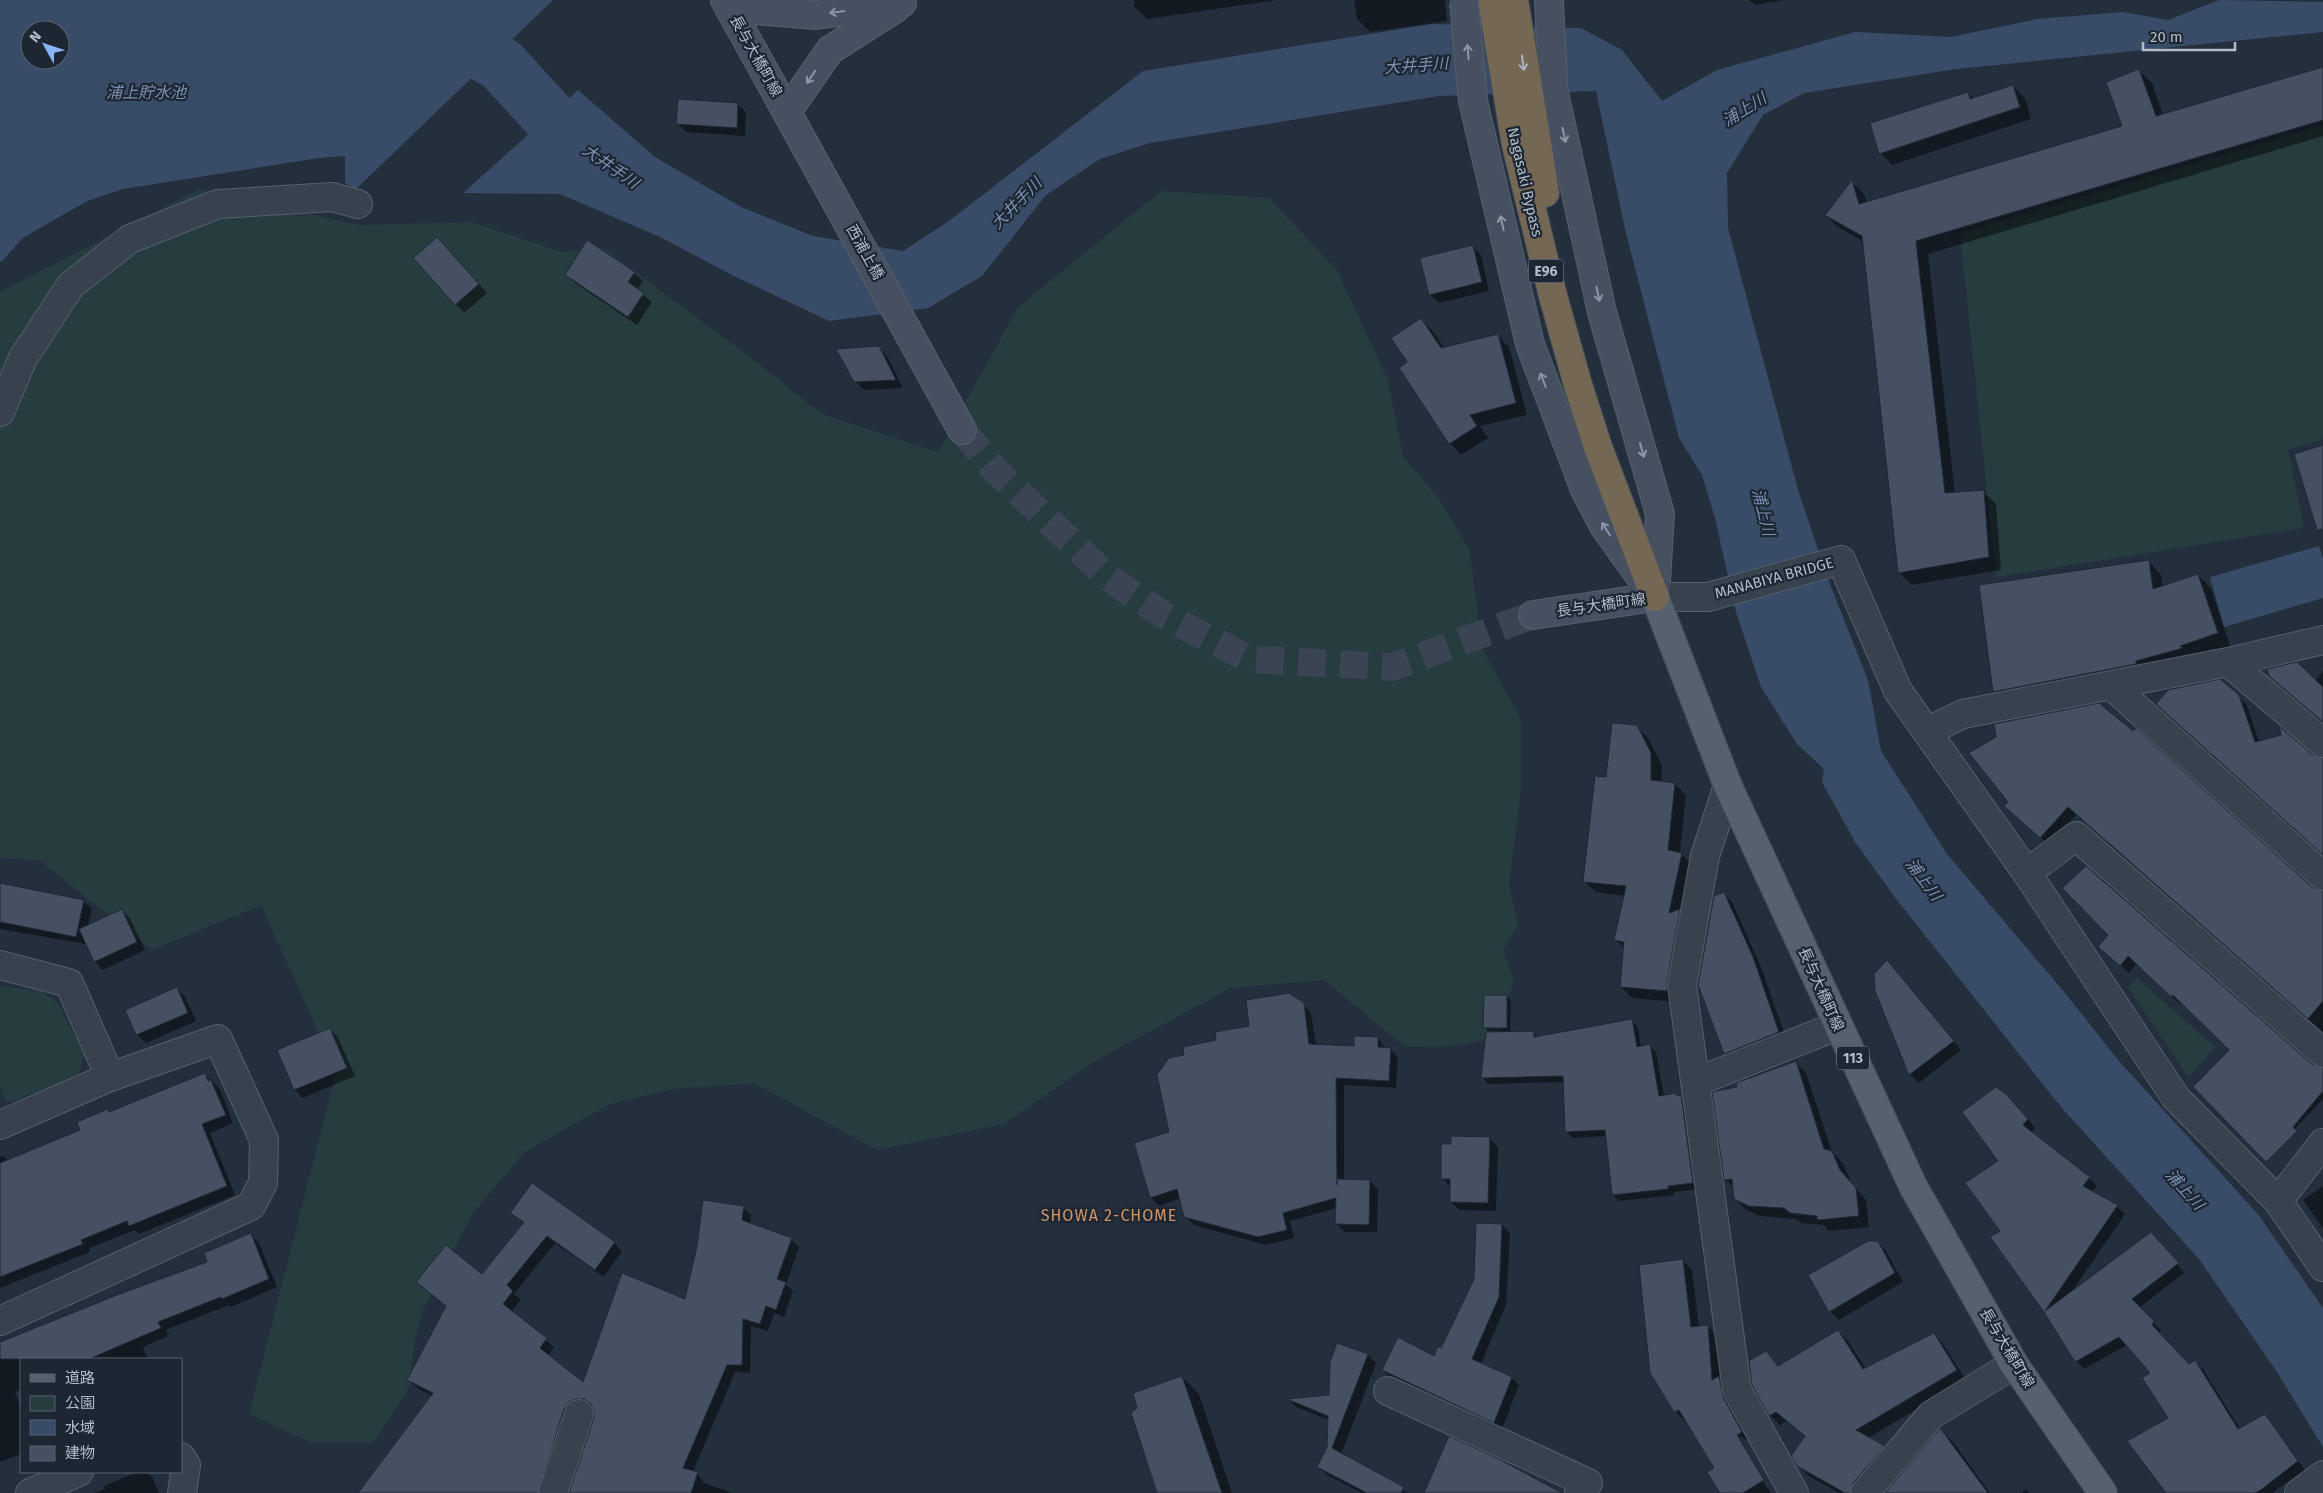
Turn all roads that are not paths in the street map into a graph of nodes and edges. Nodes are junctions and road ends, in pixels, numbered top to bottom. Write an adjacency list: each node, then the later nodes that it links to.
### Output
1 (1549, 0): 6 (street)
2 (1464, 1): 11 (street, one-way to 2, bridge)
3 (1503, 1): 6 (highway, Nagasaki Bypass / E96)
4 (906, 2): 5 (street, one-way to 5); 7 (street, one-way to 7)
5 (727, 4): 7 (street, 長与大橋町線)
6 (1529, 89): 11 (highway, Nagasaki Bypass / E96); 11 (street, one-way to 11)
7 (788, 112): 10 (street, 西浦上橋)
8 (358, 204): 9 (street)
9 (0, 412)
10 (962, 430)
11 (1655, 597): 12 (street, 長与大橋町線); 16 (street, MANABIYA BRIDGE); 18 (main road, 長与大橋町線 / 113)
12 (1533, 615)
13 (2323, 640): 14 (street)
14 (2228, 662): 15 (street); 17 (street)
15 (2111, 685): 16 (street); 20 (street)
16 (1928, 731): 19 (street)
17 (2323, 743)
18 (1728, 786): 22 (main road, 長与大橋町線 / 113); 25 (street)
19 (2027, 873): 23 (street); 28 (street)
20 (2323, 876)
21 (0, 965): 24 (street)
22 (1837, 1026): 25 (street); 31 (main road, 長与大橋町線 / 113)
23 (2323, 1053)
24 (110, 1077): 26 (street); 30 (street)
25 (1696, 1082): 41 (street)
26 (0, 1125)
27 (2323, 1143): 28 (street)
28 (2278, 1201): 29 (street)
29 (2323, 1267)
30 (0, 1321)
31 (2014, 1364): 42 (street); 43 (main road, 長与大橋町線 / 113)
32 (1388, 1391): 40 (street)
33 (579, 1414): 39 (street)
34 (182, 1459): 38 (street)
35 (77, 1473): 37 (street)
36 (2323, 1475): 44 (street)
37 (30, 1493)
38 (182, 1493)
39 (553, 1493)
40 (1579, 1493)
41 (1794, 1493)
42 (1866, 1493)
43 (2103, 1493)
44 (2299, 1493)

